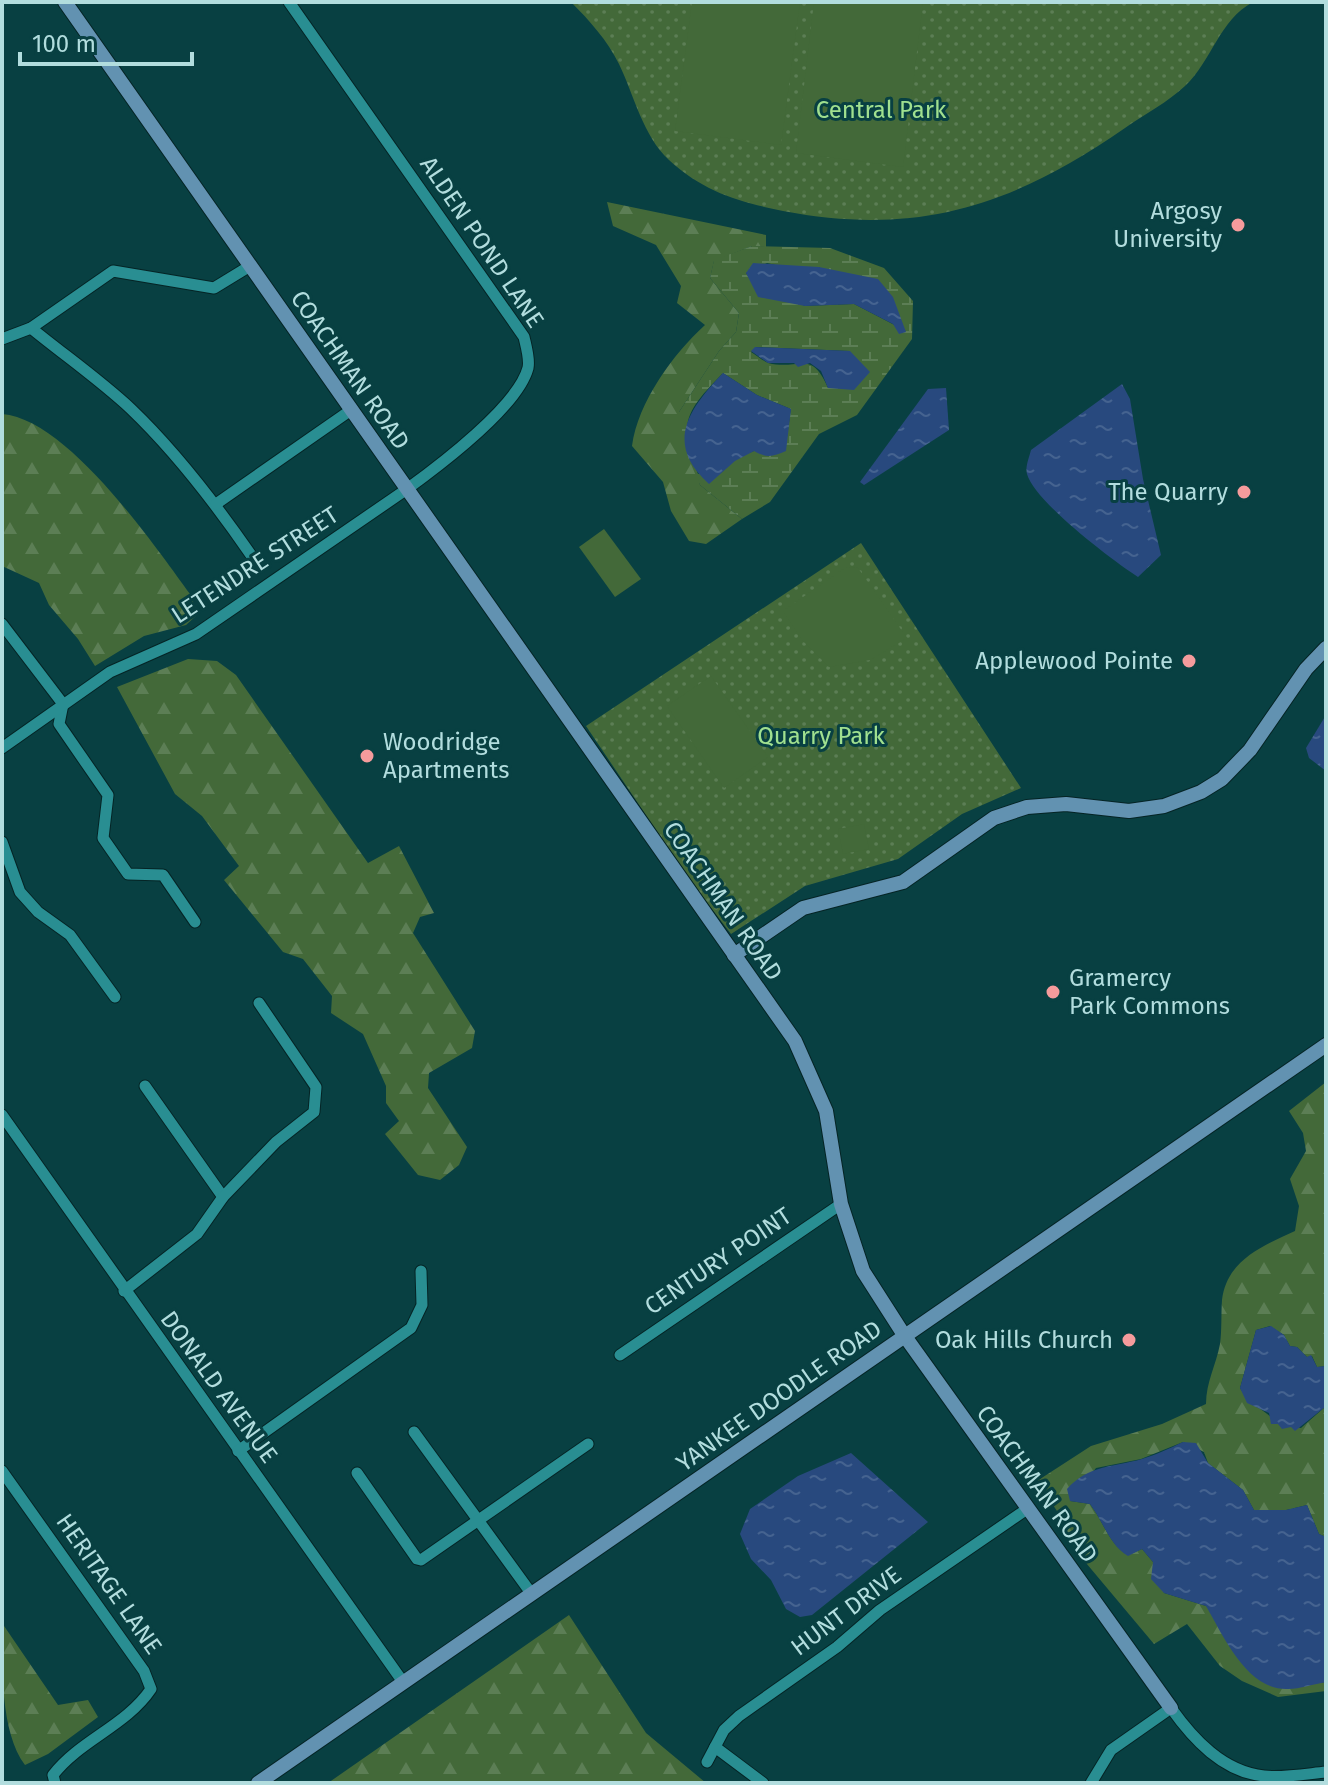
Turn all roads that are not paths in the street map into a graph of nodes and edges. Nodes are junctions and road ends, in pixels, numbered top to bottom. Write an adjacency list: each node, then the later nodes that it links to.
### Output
1 (65, 2): 3 (street, COACHMAN ROAD)
2 (289, 2): 7 (street, ALDEN POND LANE)
3 (250, 266): 4 (street); 6 (street, COACHMAN ROAD)
4 (31, 328): 5 (street); 8 (street)
5 (2, 339)
6 (351, 410): 7 (street, COACHMAN ROAD); 8 (street)
7 (407, 489): 12 (street, LETENDRE STREET); 16 (street, COACHMAN ROAD)
8 (216, 504): 9 (street)
9 (251, 555)
10 (2, 624): 12 (street)
11 (1326, 648): 16 (street)
12 (63, 704): 13 (street, LETENDRE STREET); 15 (street)
13 (2, 748)
14 (2, 842): 17 (street)
15 (195, 922)
16 (734, 955): 23 (street, COACHMAN ROAD)
17 (115, 997)
18 (259, 1003): 22 (street)
19 (1326, 1045): 26 (street, YANKEE DOODLE ROAD)
20 (145, 1086): 22 (street)
21 (2, 1115): 25 (street, DONALD AVENUE)
22 (223, 1197): 25 (street)
23 (841, 1204): 26 (street, COACHMAN ROAD); 27 (street, CENTURY POINT)
24 (421, 1271): 30 (street)
25 (124, 1291): 30 (street, DONALD AVENUE)
26 (904, 1335): 33 (street, COACHMAN ROAD); 35 (street, YANKEE DOODLE ROAD)
27 (620, 1355)
28 (414, 1432): 34 (street)
29 (588, 1444): 34 (street)
30 (238, 1451): 36 (street, DONALD AVENUE)
31 (2, 1471): 41 (street, HERITAGE LANE)
32 (357, 1473): 34 (street)
33 (1027, 1509): 37 (street, COACHMAN ROAD); 38 (street, HUNT DRIVE)
34 (479, 1519): 35 (street)
35 (531, 1593): 36 (street, YANKEE DOODLE ROAD)
36 (403, 1682): 42 (street, YANKEE DOODLE ROAD)
37 (1171, 1708): 40 (street, COACHMAN ROAD); 44 (street)
38 (715, 1747): 39 (street, HUNT DRIVE); 43 (street)
39 (707, 1762)
40 (1326, 1772)
41 (55, 1783)
42 (258, 1783)
43 (763, 1783)
44 (1091, 1783)

